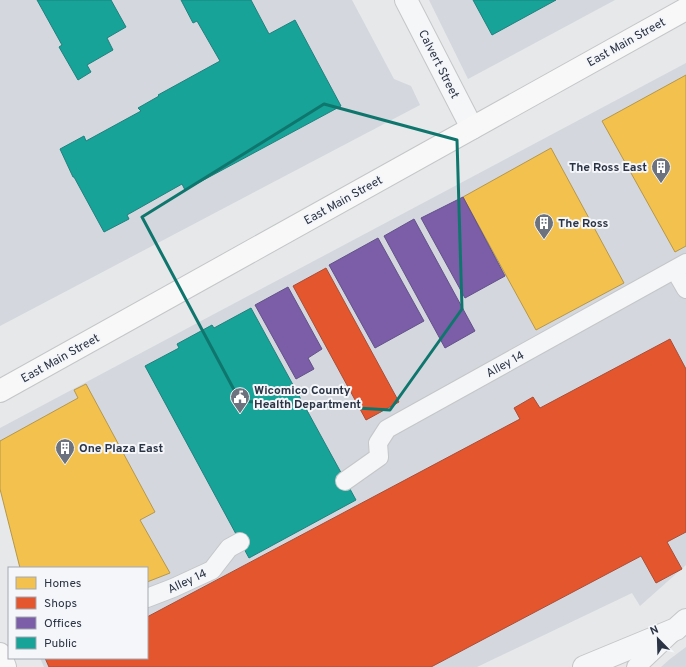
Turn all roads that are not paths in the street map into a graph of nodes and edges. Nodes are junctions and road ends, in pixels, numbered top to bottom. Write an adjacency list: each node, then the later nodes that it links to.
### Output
1 (406, 0): 3 (street, Calvert Street)
2 (686, 9): 3 (street, East Main Street)
3 (472, 128): 6 (street, East Main Street)
4 (680, 266): 5 (lane); 7 (lane, Alley 14)
5 (686, 289)
6 (0, 391)
7 (345, 481)
8 (240, 542): 9 (lane, Alley 14)
9 (148, 598)
10 (681, 624): 13 (street); 14 (lane)
11 (0, 656): 12 (street)
12 (5, 667)
13 (584, 667)
14 (636, 667)

